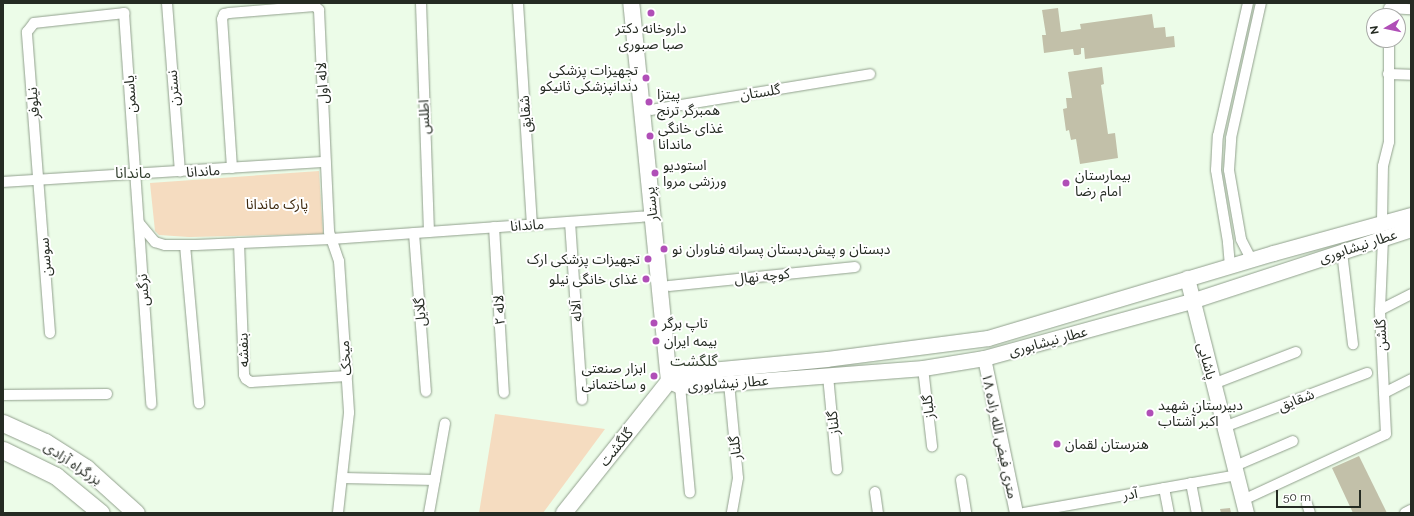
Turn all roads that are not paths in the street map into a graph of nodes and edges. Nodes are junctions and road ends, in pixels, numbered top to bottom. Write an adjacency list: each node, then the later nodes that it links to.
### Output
1 (167, 3): 18 (street, نسترن)
2 (421, 3): 29 (street, اطلس)
3 (518, 3): 26 (street, شقایق)
4 (631, 3): 22 (main road, پرستار)
5 (640, 3): 13 (main road, پرستار)
6 (1248, 3): 14 (street)
7 (1261, 3): 15 (street)
8 (124, 13): 19 (street, یاسمن); 20 (street, نیلوفر)
9 (1389, 48): 11 (street)
10 (870, 74): 13 (street, گلستان)
11 (1388, 74): 12 (street); 23 (street)
12 (1411, 75)
13 (651, 110): 40 (main road, پرستار)
14 (1218, 136): 15 (street); 37 (street)
15 (1230, 138): 36 (street)
16 (325, 162): 17 (street, ماندانا); 17 (street, لاله اول); 32 (street)
17 (232, 168): 18 (street, ماندانا)
18 (180, 172): 19 (street, ماندانا)
19 (135, 175): 20 (street, ماندانا); 25 (street, نرگس)
20 (39, 180): 21 (street, ماندانا); 44 (street, سوسن)
21 (3, 182)
22 (652, 216): 24 (street, ماندانا); 53 (main road, پرستار)
23 (1382, 221): 28 (main road, عطار نیشابوری); 36 (main road, عطار نیشابوری)
24 (570, 222): 26 (street, ماندانا); 61 (street, آلاله)
25 (139, 223): 34 (street, ماندانا); 63 (street, نرگس)
26 (532, 224): 27 (street, ماندانا)
27 (494, 227): 29 (street, ماندانا); 57 (street, لاله ۲)
28 (1411, 227): 31 (main road, عطار نیشابوری)
29 (429, 232): 30 (street, ماندانا)
30 (414, 233): 32 (street, ماندانا); 56 (street, گلایل)
31 (1383, 237): 35 (main road, عطار نیشابوری); 43 (street, گلشن)
32 (331, 239): 33 (street, ماندانا); 50 (street, میخک)
33 (239, 243): 34 (street, ماندانا); 50 (street, بنفشه)
34 (185, 245): 62 (street)
35 (1342, 252): 42 (main road, عطار نیشابوری); 45 (street)
36 (1251, 259): 37 (main road, عطار نیشابوری)
37 (1230, 266): 39 (main road, عطار نیشابوری)
38 (855, 267): 40 (street, کوچه نهال)
39 (1187, 278): 42 (main road, پاشایی); 53 (main road, عطار نیشابوری)
40 (669, 286): 53 (main road, پرستار)
41 (1411, 294): 43 (street)
42 (1192, 301): 47 (main road, عطار نیشابوری); 55 (main road, پاشایی)
43 (1380, 310): 58 (street, گلشن)
44 (50, 333)
45 (1353, 344)
46 (1296, 352): 55 (street)
47 (984, 358): 48 (main road, عطار نیشابوری); 89 (street, ۱۸ متری فیض الله زاده)
48 (923, 368): 51 (main road, عطار نیشابوری); 68 (street, گلباز)
49 (1367, 373): 66 (street, شقایق)
50 (347, 376): 72 (street, میخک)
51 (828, 376): 54 (main road, عطار نیشابوری); 70 (street, گلناز)
52 (1411, 379): 58 (street)
53 (676, 380): 54 (main road, عطار نیشابوری); 78 (street); 85 (main road, گلگشت)
54 (729, 383): 86 (street, گلنار)
55 (1213, 384): 66 (main road, پاشایی)
56 (426, 392)
57 (504, 393)
58 (1384, 393): 79 (street, گلشن)
59 (107, 394): 60 (street)
60 (3, 396)
61 (582, 400)
62 (199, 403)
63 (152, 404)
64 (445, 422): 73 (street)
65 (3, 423): 82 (highway, بزرگراه آزادی)
66 (1224, 427): 71 (main road, پاشایی)
67 (1293, 441): 71 (street, آدر)
68 (932, 446)
69 (3, 450): 81 (highway, بزرگراه آزادی)
70 (837, 470)
71 (1236, 470): 75 (street, آدر); 79 (main road, پاشایی)
72 (343, 478): 73 (street); 83 (street, میخک)
73 (435, 480): 84 (street)
74 (961, 480): 88 (street)
75 (1191, 483): 76 (street, آدر); 92 (street)
76 (1164, 488): 90 (street, آدر); 91 (street)
77 (875, 492): 87 (street)
78 (690, 493)
79 (1245, 506)
80 (1411, 510): 93 (street)
81 (101, 513)
82 (136, 513)
83 (338, 513)
84 (429, 513)
85 (564, 513)
86 (732, 513)
87 (878, 513)
88 (966, 513)
89 (1016, 513)
90 (1024, 513)
91 (1169, 513)
92 (1197, 513)
93 (1406, 513)

